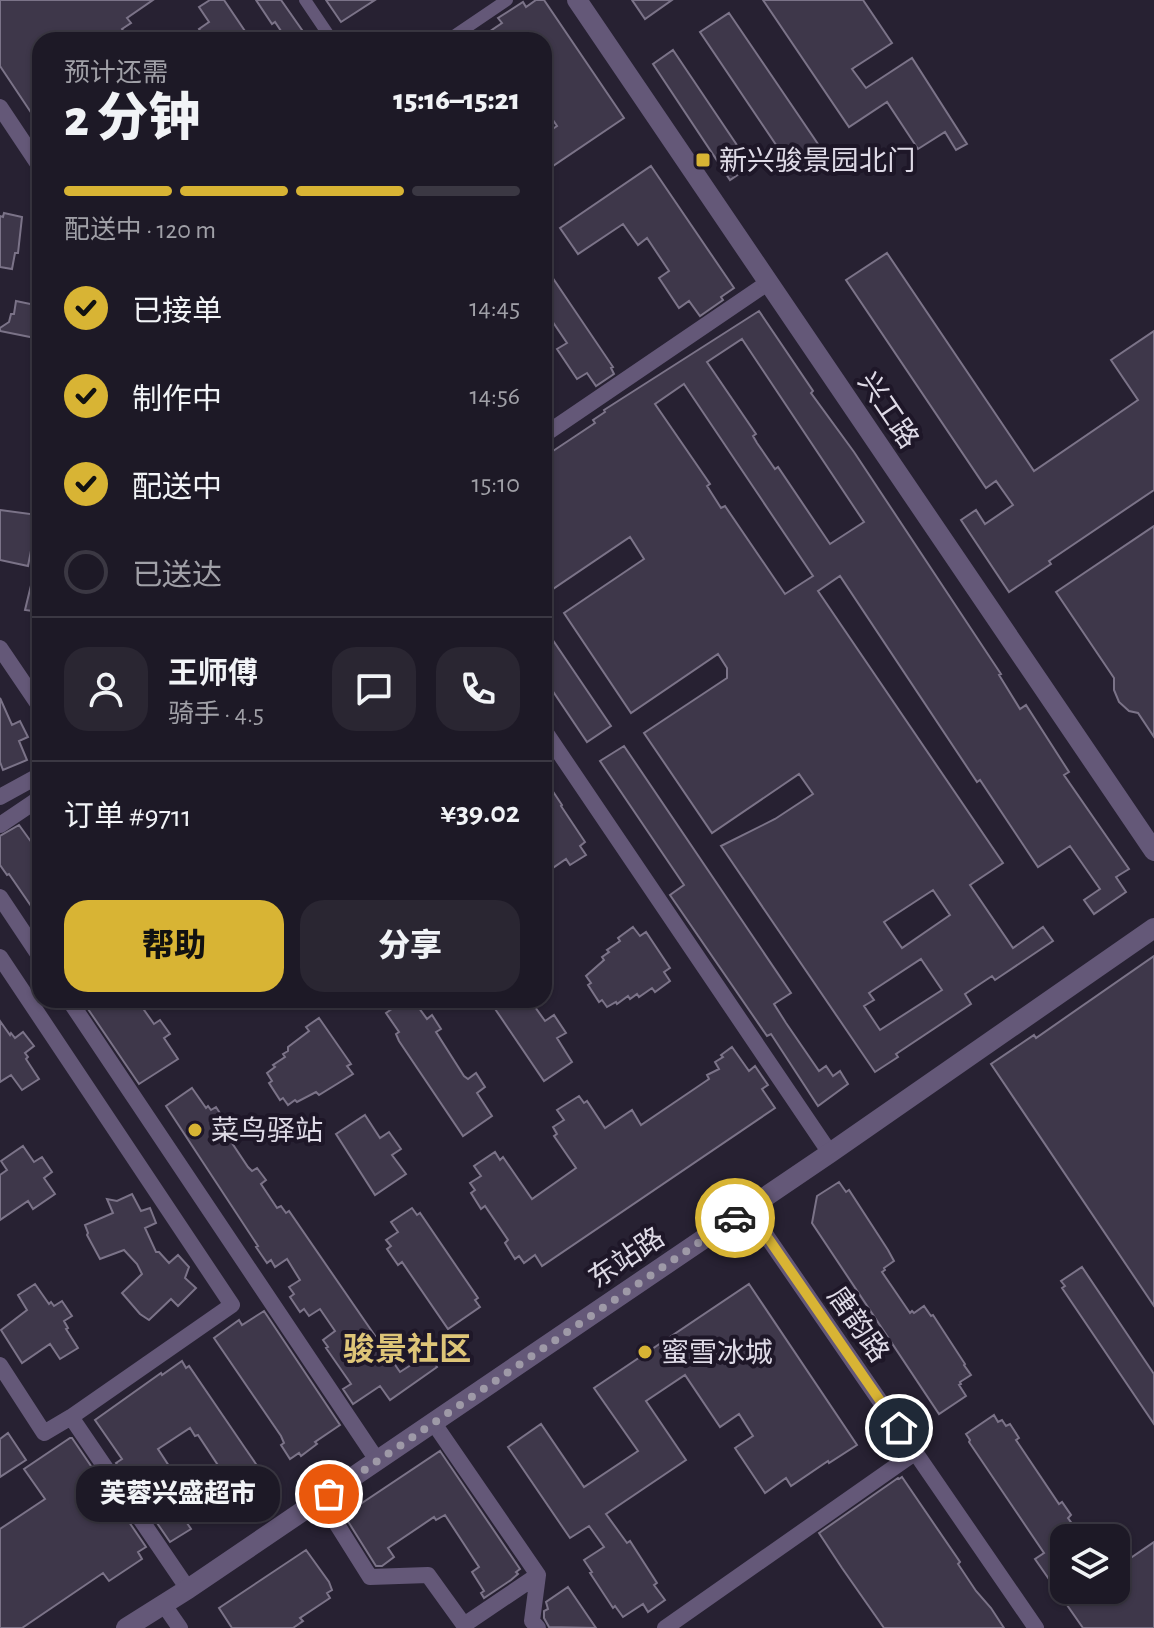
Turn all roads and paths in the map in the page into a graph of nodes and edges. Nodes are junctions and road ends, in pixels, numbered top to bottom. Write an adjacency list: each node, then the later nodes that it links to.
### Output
1 (305, 0): 4 (street)
2 (507, 0): 5 (street)
3 (577, 0): 8 (street, 兴工路)
4 (327, 32)
5 (460, 32)
6 (0, 107): 7 (street)
7 (32, 155)
8 (769, 282): 9 (street); 17 (street, 兴工路)
9 (552, 430)
10 (0, 648): 11 (street)
11 (32, 695)
12 (552, 742): 25 (street)
13 (32, 779): 14 (street)
14 (0, 797)
15 (32, 803): 16 (street)
16 (0, 825)
17 (1154, 851)
18 (0, 897): 20 (street)
19 (1154, 928): 25 (street, 东站路)
20 (32, 945)
21 (0, 957): 22 (street)
22 (32, 1005)
23 (34, 1008): 28 (street)
24 (74, 1008): 31 (street)
25 (830, 1153): 26 (street, 东站路)
26 (748, 1209): 29 (street, 东站路); 30 (street, 唐韵路)
27 (0, 1365): 28 (street)
28 (71, 1417): 34 (street)
29 (433, 1422): 31 (street, 东站路); 33 (street)
30 (916, 1452): 40 (street); 41 (street, 唐韵路)
31 (377, 1460): 32 (street, 东站路)
32 (321, 1499): 34 (street, 东站路); 36 (street)
33 (538, 1575): 36 (street); 39 (street)
34 (188, 1589): 35 (street, 东站路)
35 (164, 1605): 37 (street, 东站路); 38 (street)
36 (465, 1627)
37 (126, 1628)
38 (180, 1628)
39 (538, 1628)
40 (665, 1628)
41 (1036, 1628)

